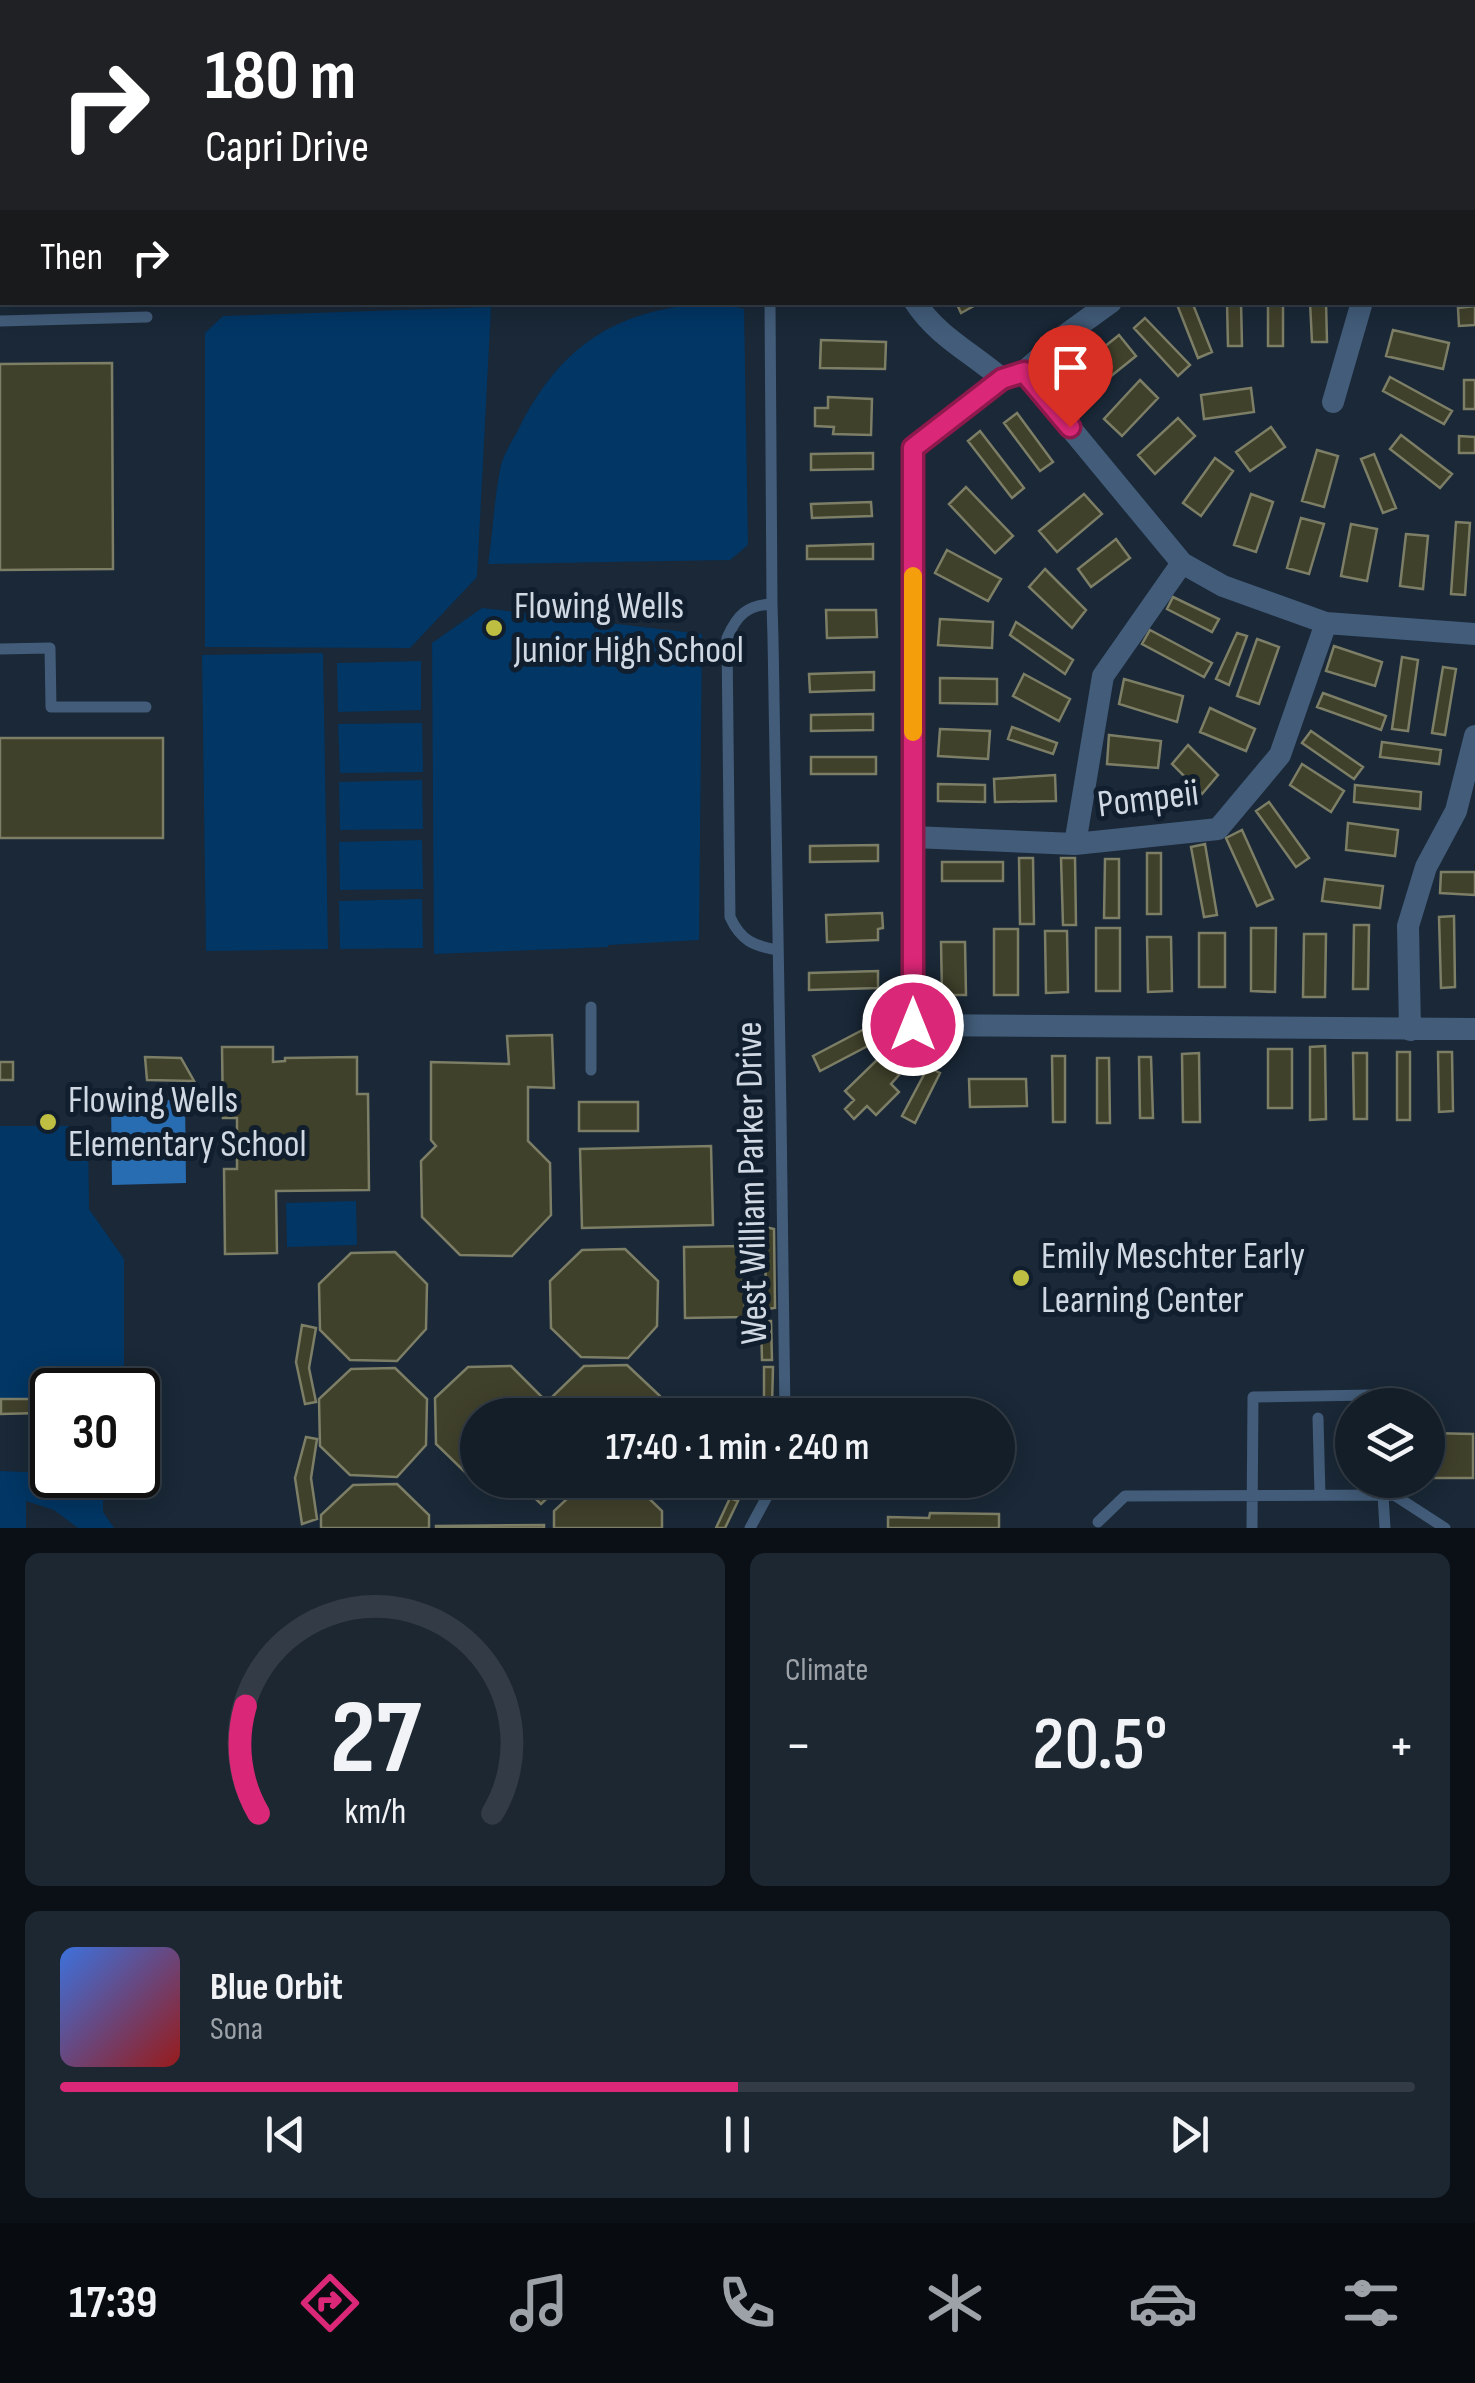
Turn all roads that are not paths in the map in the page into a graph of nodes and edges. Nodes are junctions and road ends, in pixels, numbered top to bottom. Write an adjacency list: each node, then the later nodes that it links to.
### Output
1 (770, 305): 10 (lane, West William Parker Drive)
2 (917, 305): 7 (street)
3 (1107, 305): 7 (street)
4 (1361, 305): 8 (street)
5 (147, 317): 6 (lane)
6 (0, 321)
7 (1013, 376): 9 (street); 17 (street)
8 (1333, 402)
9 (1182, 563): 11 (street); 18 (street)
10 (772, 604): 19 (lane, West William Parker Drive); 19 (lane)
11 (1326, 623): 12 (street); 18 (street, Pompeii)
12 (1475, 634)
13 (0, 649): 14 (lane)
14 (146, 708)
15 (1475, 736): 16 (street)
16 (1466, 814): 22 (street)
17 (913, 837): 18 (street, Pompeii); 22 (street)
18 (1075, 844)
19 (778, 950): 25 (lane, West William Parker Drive)
20 (591, 1007): 23 (lane)
21 (1475, 1029): 22 (street)
22 (1410, 1030)
23 (592, 1070)
24 (1335, 1396): 27 (lane)
25 (785, 1398)
26 (1318, 1418): 28 (lane)
27 (1252, 1495): 28 (lane); 33 (lane); 35 (lane)
28 (1320, 1495): 29 (lane)
29 (1335, 1495)
30 (766, 1498): 34 (lane)
31 (1383, 1498): 36 (lane)
32 (1399, 1498): 37 (lane)
33 (1098, 1522)
34 (750, 1528)
35 (1252, 1528)
36 (1385, 1528)
37 (1445, 1528)

